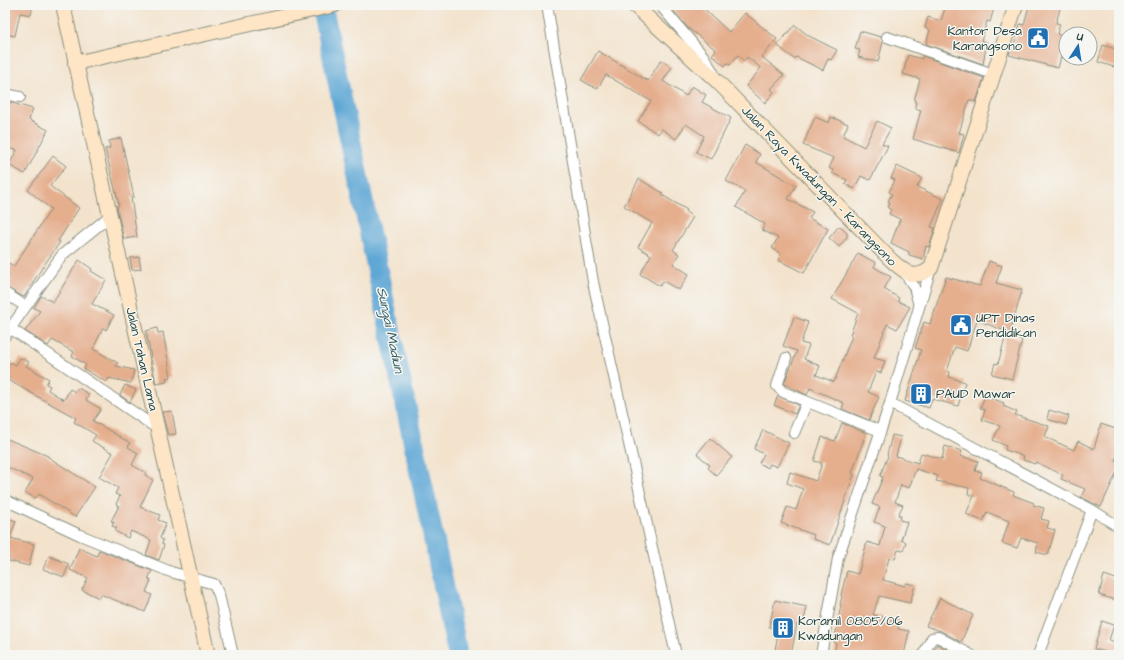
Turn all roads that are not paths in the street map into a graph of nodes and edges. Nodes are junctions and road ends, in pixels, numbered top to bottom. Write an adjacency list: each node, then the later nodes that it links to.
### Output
1 (63, 5): 8 (main road, Jalan Tahan Lama)
2 (335, 5): 8 (main road)
3 (547, 5): 32 (street)
4 (634, 5): 10 (main road, Jalan Raya Kwadungan - Karangsono)
5 (660, 5): 10 (street)
6 (1016, 5): 9 (main road)
7 (887, 37): 9 (street)
8 (75, 63): 13 (main road, Jalan Tahan Lama)
9 (993, 74): 14 (main road)
10 (717, 81): 15 (main road, Jalan Raya Kwadungan - Karangsono)
11 (5, 94): 12 (street)
12 (20, 97)
13 (110, 216): 17 (street); 23 (main road, Jalan Tahan Lama)
14 (931, 268): 15 (main road, Jalan Raya Kwadungan - Karangsono); 18 (street)
15 (905, 273): 18 (street)
16 (5, 293): 17 (street)
17 (25, 306): 19 (street)
18 (919, 306): 22 (street)
19 (8, 332): 23 (street)
20 (786, 358): 21 (street)
21 (807, 402): 24 (street); 25 (street)
22 (890, 403): 24 (street); 27 (street)
23 (158, 429): 29 (main road, Jalan Tahan Lama)
24 (880, 431): 33 (street)
25 (794, 433)
26 (5, 500): 29 (street)
27 (1092, 510): 28 (street); 36 (street)
28 (1119, 527)
29 (191, 579): 30 (main road, Jalan Tahan Lama); 31 (street)
30 (208, 655)
31 (233, 655)
32 (676, 655)
33 (821, 655)
34 (923, 655): 35 (street)
35 (971, 655)
36 (1038, 655)

